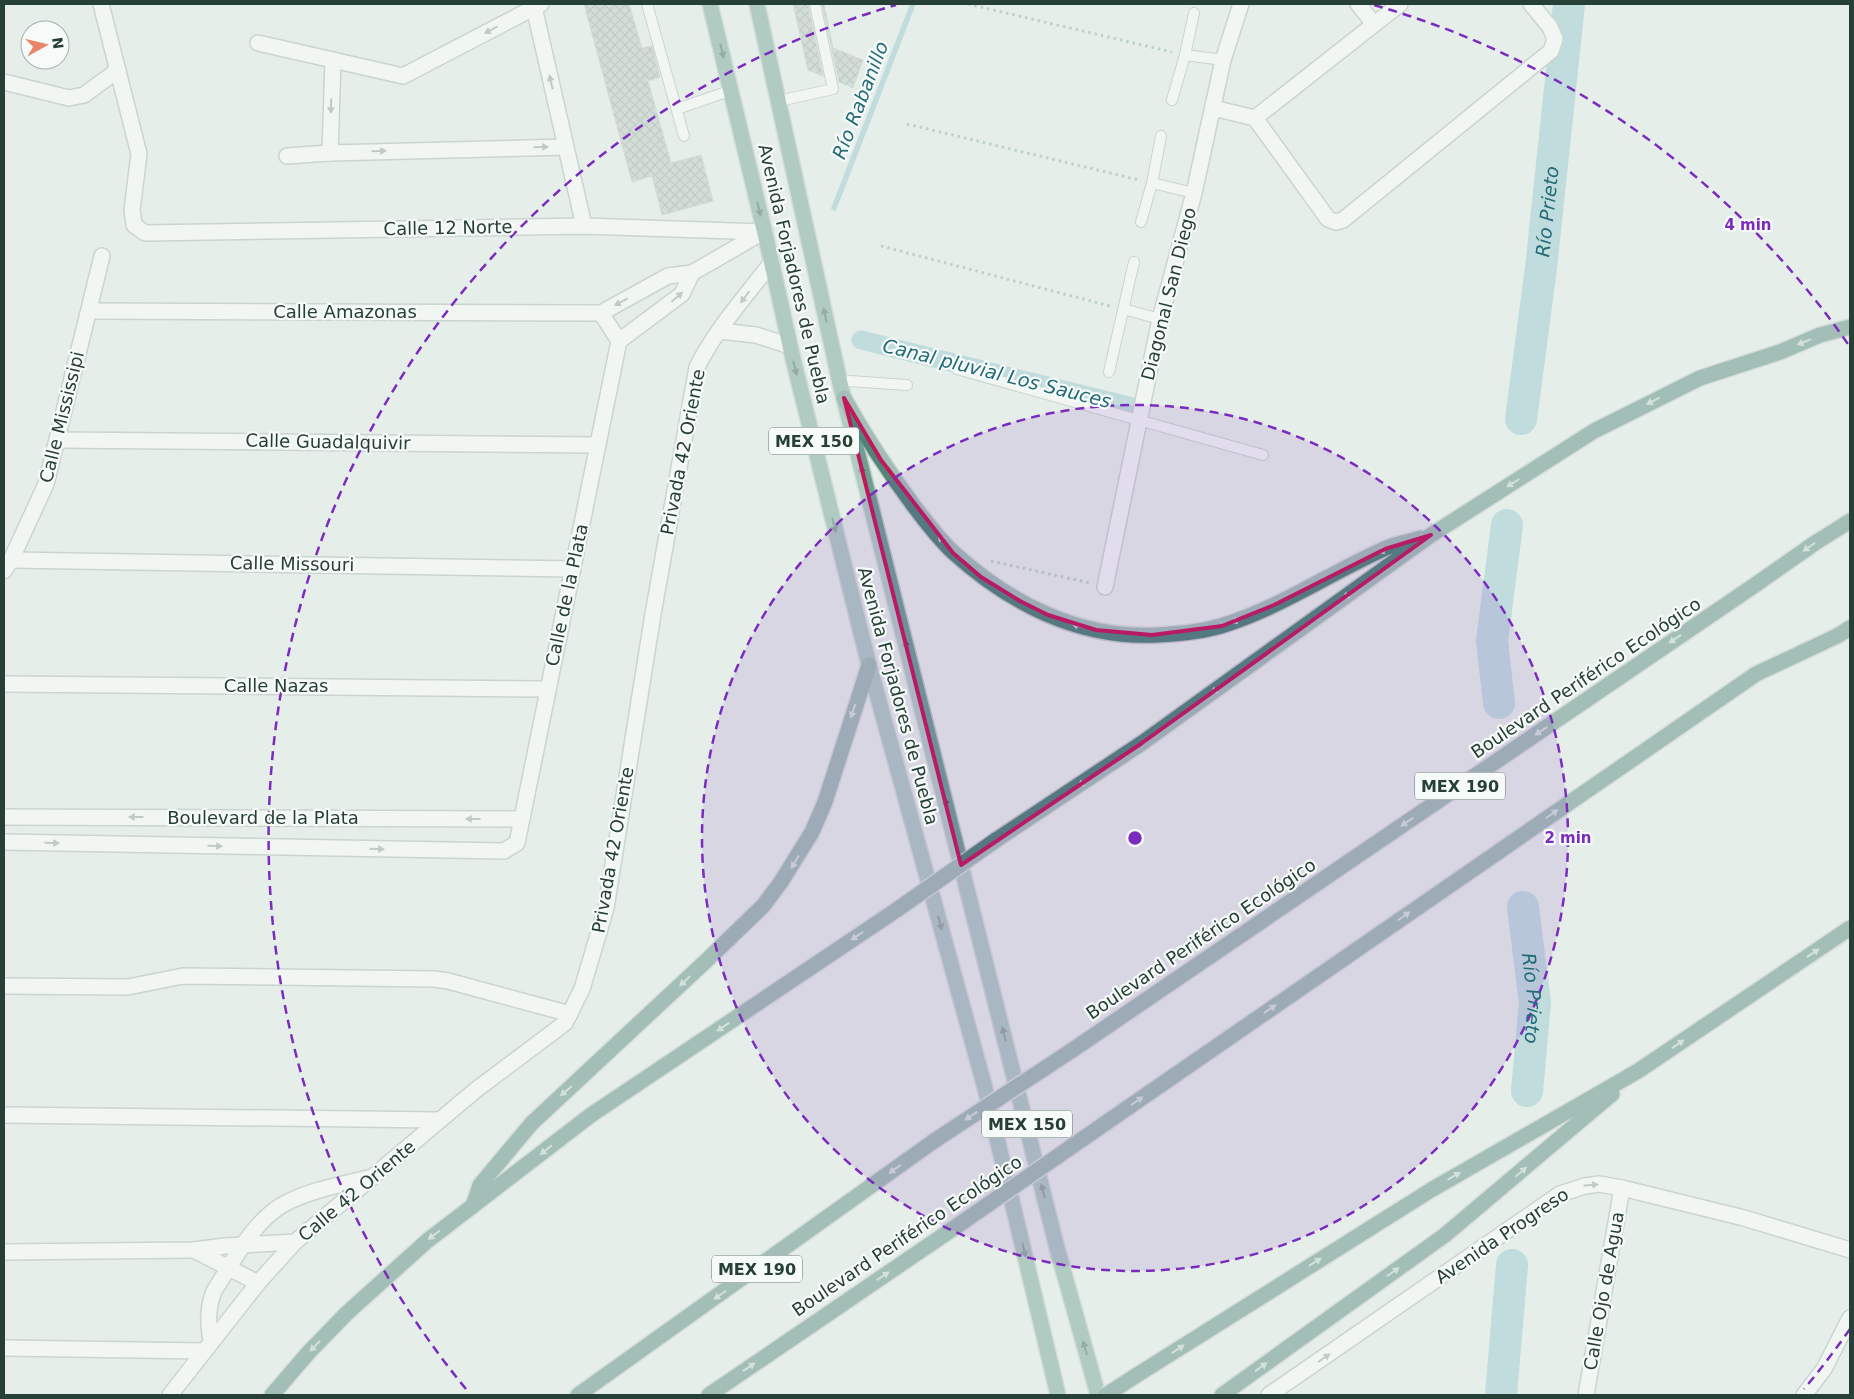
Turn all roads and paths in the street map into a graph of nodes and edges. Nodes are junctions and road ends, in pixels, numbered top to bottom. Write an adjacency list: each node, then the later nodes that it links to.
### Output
1 (101, 4): 18 (street)
2 (647, 4): 24 (lane)
3 (710, 4): 20 (main road, Avenida Forjadores de Puebla / MEX 150, one-way to 20)
4 (815, 4): 22 (lane)
5 (968, 4): 15 (path)
6 (1241, 4): 17 (street, Diagonal San Diego)
7 (1358, 4): 13 (street)
8 (1400, 4): 13 (street)
9 (1531, 4): 25 (street)
10 (537, 6): 16 (street, one-way to 16); 29 (street, one-way to 10)
11 (756, 6): 22 (main road, Avenida Forjadores de Puebla / MEX 150)
12 (1194, 14): 15 (lane)
13 (1374, 24): 25 (street)
14 (258, 43): 16 (street)
15 (1185, 55): 17 (lane); 21 (lane)
16 (333, 60): 30 (street, one-way to 30)
17 (1223, 60): 23 (street, Diagonal San Diego)
18 (118, 70): 19 (street); 35 (street, Calle 12 Norte)
19 (4, 82)
20 (732, 90): 24 (lane); 36 (main road, Avenida Forjadores de Puebla / MEX 150, one-way to 36)
21 (1172, 100)
22 (778, 101): 52 (main road, Avenida Forjadores de Puebla / MEX 150, one-way to 22)
23 (1213, 108): 25 (street); 33 (street, Diagonal San Diego)
24 (677, 109): 27 (lane)
25 (1255, 118)
26 (907, 124): 32 (path)
27 (684, 136)
28 (1161, 136): 32 (lane)
29 (566, 147): 30 (street, one-way to 29); 35 (street)
30 (330, 153): 31 (street)
31 (287, 156)
32 (1152, 183): 33 (lane); 34 (lane)
33 (1194, 193): 45 (street, Diagonal San Diego)
34 (1141, 222)
35 (584, 226): 36 (street, Calle 12 Norte)
36 (764, 232): 39 (main road, Avenida Forjadores de Puebla / MEX 150); 41 (street)
37 (881, 246): 42 (path)
38 (102, 256): 43 (street, Calle Mississipi)
39 (772, 262): 47 (street, Privada 42 Oriente, one-way to 47); 49 (main road, Avenida Forjadores de Puebla / MEX 150)
40 (1134, 262): 42 (lane)
41 (692, 272): 44 (street, one-way to 44); 48 (street, one-way to 41)
42 (1123, 309): 45 (lane); 51 (lane)
43 (89, 311): 44 (street, Calle Amazonas); 56 (street, Calle Mississipi)
44 (601, 313): 48 (street)
45 (1160, 319): 55 (street, Diagonal San Diego)
46 (1850, 327): 60 (highway, one-way to 60)
47 (719, 331): 49 (street); 75 (street, Privada 42 Oriente)
48 (619, 341): 57 (street, Calle de la Plata)
49 (790, 346): 66 (main road, Avenida Forjadores de Puebla / MEX 150, one-way to 66)
50 (957, 369): 55 (lane)
51 (1109, 372)
52 (840, 383): 53 (lane); 54 (main road, Avenida Forjadores de Puebla / MEX 150)
53 (907, 385)
54 (844, 398): 60 (highway, one-way to 54); 97 (main road, Avenida Forjadores de Puebla / MEX 150, one-way to 54)
55 (1139, 421): 58 (lane); 64 (street, Diagonal San Diego)
56 (57, 440): 57 (street, Calle Guadalquivir); 62 (street, Calle Mississipi)
57 (598, 445): 63 (street, Calle de la Plata)
58 (1263, 455)
59 (1850, 521): 94 (highway, Boulevard Periférico Ecológico / MEX 190, one-way to 94, bridge)
60 (1431, 535): 81 (highway, one-way to 81, bridge)
61 (982, 559): 64 (path)
62 (8, 566): 63 (street, Calle Missouri)
63 (573, 569): 68 (street, Calle de la Plata)
64 (1106, 587)
65 (1850, 628): 95 (highway, Boulevard Periférico Ecológico, one-way to 65, bridge)
66 (869, 665): 81 (highway, one-way to 81); 96 (main road, Avenida Forjadores de Puebla / MEX 150, one-way to 96)
67 (4, 684): 68 (street, Calle Nazas)
68 (548, 689): 70 (street, Calle de la Plata)
69 (4, 817): 70 (street, Boulevard de la Plata, one-way to 69)
70 (522, 819): 72 (street, Calle de la Plata)
71 (4, 842): 72 (street, Boulevard de la Plata, one-way to 72)
72 (512, 848)
73 (1850, 928): 76 (highway, one-way to 73)
74 (4, 986): 75 (street)
75 (570, 1014): 78 (street, Calle 42 Oriente)
76 (1638, 1071): 98 (highway, one-way to 76, bridge); 99 (highway, one-way to 76)
77 (4, 1115): 78 (street)
78 (439, 1120): 79 (street, Calle 42 Oriente)
79 (372, 1177): 82 (street, Calle 42 Oriente); 83 (street)
80 (1622, 1188): 85 (street, Avenida Progreso); 100 (street, Avenida Progreso, one-way to 80); 101 (street, Calle Ojo de Agua)
81 (473, 1206): 93 (highway, one-way to 93)
82 (295, 1242): 83 (street); 88 (street, Calle 42 Oriente)
83 (245, 1245): 84 (street); 87 (street)
84 (194, 1250): 86 (street); 87 (street)
85 (1850, 1250)
86 (4, 1252)
87 (229, 1268): 88 (street); 90 (street)
88 (258, 1283): 90 (street, Calle 42 Oriente)
89 (1850, 1318): 102 (street)
90 (208, 1346): 91 (street); 92 (street, Calle 42 Oriente)
91 (4, 1348)
92 (170, 1395)
93 (272, 1395)
94 (578, 1395)
95 (709, 1395)
96 (1058, 1395)
97 (1098, 1395)
98 (1106, 1395)
99 (1222, 1395)
100 (1269, 1395)
101 (1586, 1395)
102 (1804, 1395)

